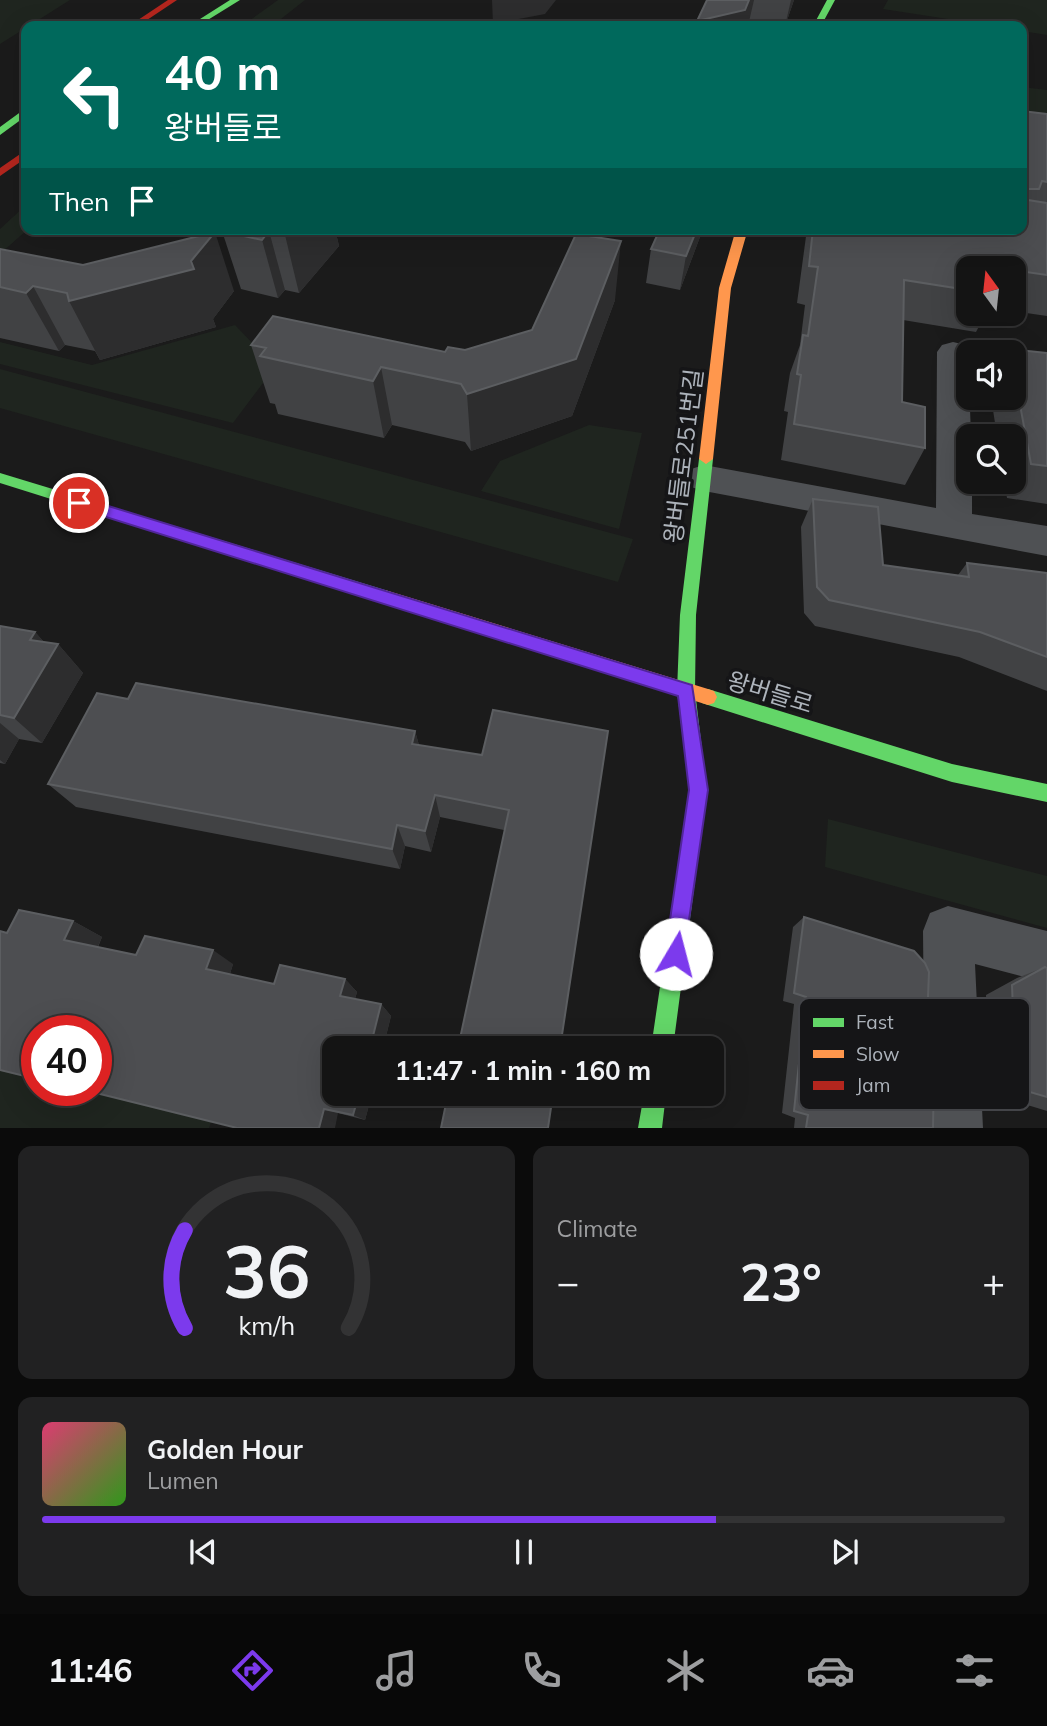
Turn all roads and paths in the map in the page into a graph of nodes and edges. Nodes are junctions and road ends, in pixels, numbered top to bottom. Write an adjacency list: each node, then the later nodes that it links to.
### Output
1 (171, 0): 5 (main road)
2 (224, 0): 6 (main road)
3 (236, 0): 7 (main road)
4 (831, 0): 8 (main road)
5 (140, 21)
6 (198, 21)
7 (200, 21)
8 (820, 21)
9 (21, 115): 10 (main road)
10 (0, 132)
11 (21, 157): 12 (main road)
12 (0, 173)
13 (740, 235): 16 (main road, 왕버들로251번길)
14 (956, 353): 17 (street)
15 (0, 478): 19 (main road, 왕버들로)
16 (704, 478): 17 (street); 19 (main road, 왕버들로251번길)
17 (954, 526): 18 (street)
18 (1047, 541)
19 (686, 691): 20 (main road, 왕버들로); 23 (main road, 왕버들로251번길)
20 (1047, 793)
21 (1047, 957): 22 (street)
22 (950, 998)
23 (664, 1036)
24 (653, 1106): 26 (main road)
25 (953, 1110): 27 (street)
26 (650, 1128)
27 (954, 1128)

